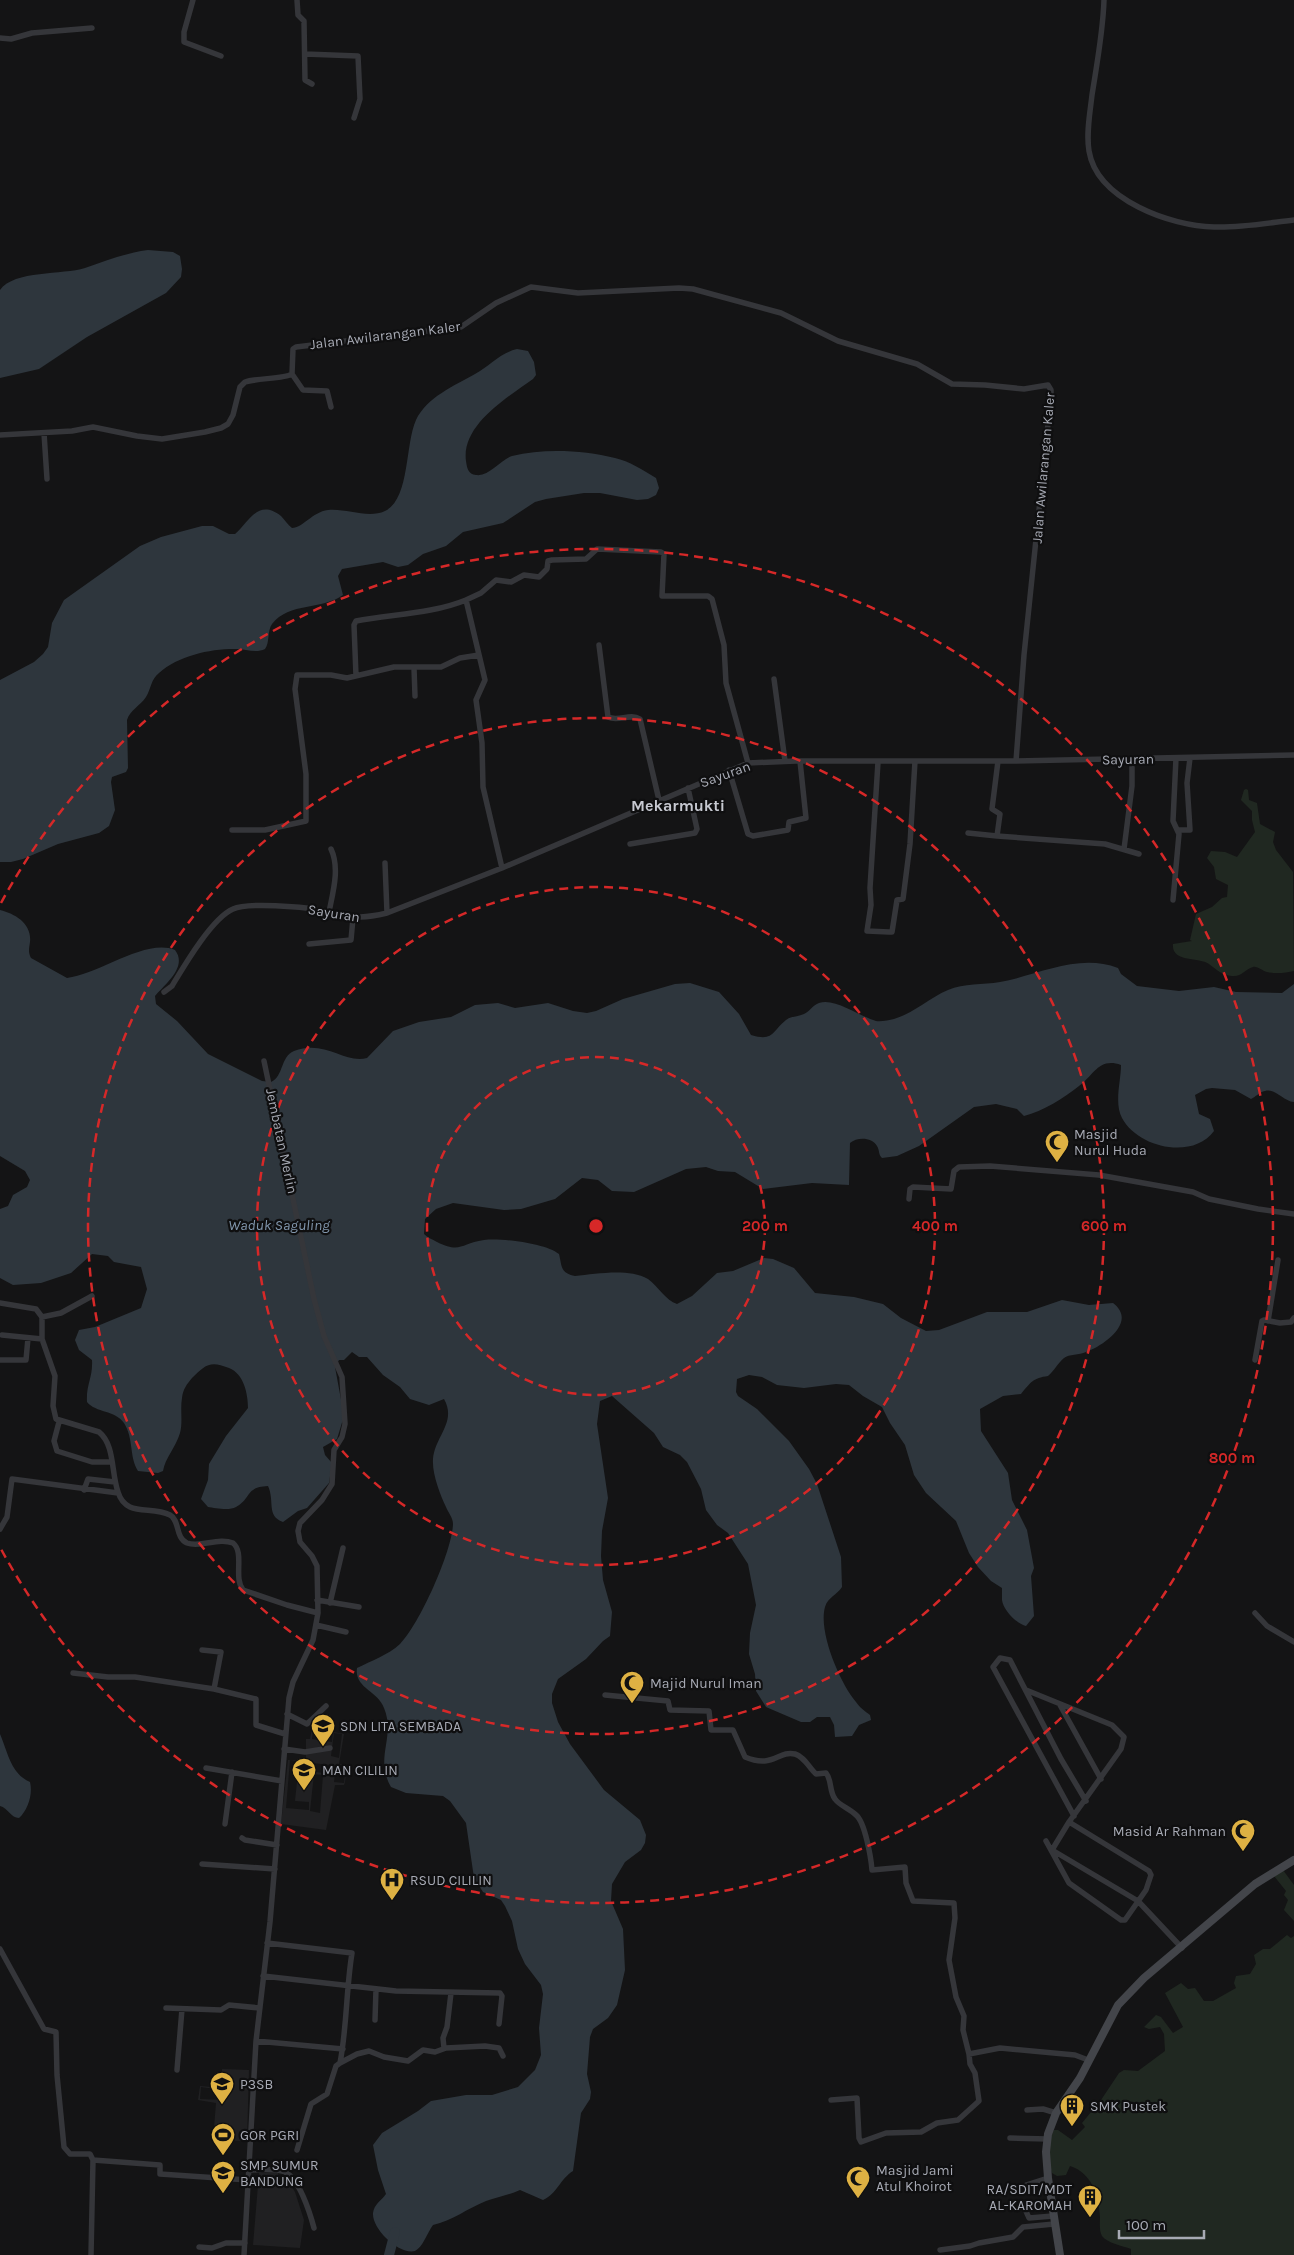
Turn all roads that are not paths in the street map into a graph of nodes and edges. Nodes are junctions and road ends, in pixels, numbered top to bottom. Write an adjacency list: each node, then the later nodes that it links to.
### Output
1 (192, 0): 7 (street)
2 (297, 0): 6 (street)
3 (1104, 0): 10 (street)
4 (92, 28): 5 (street)
5 (0, 38)
6 (305, 54): 8 (street); 9 (street)
7 (221, 56)
8 (312, 84)
9 (354, 118)
10 (1294, 220)
11 (292, 374): 12 (street); 13 (street); 32 (street, Jalan Awilarangan Kaler)
12 (331, 407)
13 (44, 433): 14 (street); 15 (street)
14 (0, 435)
15 (47, 479)
16 (466, 600): 18 (street); 20 (street); 33 (street)
17 (600, 644): 36 (street)
18 (479, 655): 19 (street); 46 (street)
19 (414, 668): 20 (street); 22 (street)
20 (356, 676): 37 (street)
21 (774, 679): 27 (street)
22 (415, 696)
23 (1294, 755): 25 (street, Sayuran)
24 (1176, 758): 25 (street, Sayuran); 26 (street, Sayuran); 38 (street)
25 (1190, 758): 38 (street)
26 (1132, 759): 32 (street, Sayuran); 43 (street)
27 (785, 761): 28 (street, Sayuran); 33 (street, Sayuran)
28 (800, 761): 30 (street, Sayuran); 34 (street)
29 (915, 761): 30 (street, Sayuran); 30 (street); 31 (street, Sayuran)
30 (878, 762)
31 (998, 762): 32 (street, Sayuran); 40 (street)
32 (1016, 762)
33 (748, 763): 34 (street, Sayuran)
34 (729, 770): 35 (street, Sayuran)
35 (688, 788): 36 (street, Sayuran); 41 (street)
36 (660, 800): 46 (street, Sayuran)
37 (232, 830)
38 (1178, 830): 47 (street)
39 (968, 833): 40 (street)
40 (997, 836): 43 (street)
41 (630, 844)
42 (331, 849): 48 (street)
43 (1124, 849): 44 (street)
44 (1138, 854)
45 (386, 863): 49 (street)
46 (502, 868): 49 (street, Sayuran)
47 (1172, 900)
48 (329, 912): 50 (street, Sayuran); 52 (street, Sayuran)
49 (387, 913): 50 (street, Sayuran)
50 (353, 918): 51 (street)
51 (309, 944)
52 (164, 992)
53 (264, 1061): 74 (street, Jembatan Merlin)
54 (910, 1199): 55 (street)
55 (1294, 1214)
56 (1278, 1260): 61 (street)
57 (92, 1296): 59 (street)
58 (0, 1302): 59 (street)
59 (42, 1317): 64 (street)
60 (1294, 1318): 61 (street)
61 (1268, 1321): 66 (street)
62 (2, 1335): 63 (street)
63 (28, 1338): 64 (street); 65 (street)
64 (42, 1339): 67 (street)
65 (0, 1360)
66 (1255, 1360)
67 (59, 1422): 68 (street); 68 (street)
68 (111, 1462): 69 (street)
69 (115, 1482): 70 (street); 71 (street)
70 (84, 1490): 71 (street); 72 (street)
71 (118, 1494): 77 (street)
72 (0, 1529)
73 (343, 1548): 75 (street)
74 (317, 1600): 75 (street); 77 (street, Jembatan Merlin)
75 (330, 1603): 76 (street)
76 (360, 1608)
77 (318, 1613): 79 (street, Jembatan Merlin)
78 (1255, 1613): 81 (street)
79 (316, 1625): 80 (street); 89 (street, Jembatan Merlin)
80 (346, 1632)
81 (1294, 1642)
82 (202, 1650): 84 (street)
83 (73, 1674): 84 (street)
84 (214, 1689): 90 (street)
85 (1026, 1690): 87 (street); 97 (street); 98 (street)
86 (605, 1695): 124 (street)
87 (1060, 1705): 95 (street); 95 (street)
88 (326, 1706): 89 (street)
89 (287, 1714): 90 (street, Jembatan Merlin)
90 (285, 1734): 92 (street, Jembatan Merlin)
91 (330, 1748): 92 (street)
92 (284, 1749): 96 (street, Jembatan Merlin)
93 (206, 1768): 94 (street)
94 (232, 1772): 96 (street); 100 (street)
95 (1101, 1779): 97 (street)
96 (282, 1781): 103 (street, Jembatan Merlin)
97 (1086, 1801): 98 (street)
98 (1074, 1816): 99 (street)
99 (1069, 1822): 104 (street); 108 (street)
100 (225, 1824)
101 (242, 1838): 103 (street)
102 (1046, 1841): 104 (street)
103 (277, 1845): 107 (street, Jembatan Merlin)
104 (1052, 1850): 108 (street); 108 (street)
105 (1294, 1860): 110 (main road)
106 (202, 1864): 107 (street)
107 (275, 1869): 109 (street, Jembatan Merlin)
108 (1138, 1901): 110 (street)
109 (267, 1943): 112 (street, Jembatan Merlin); 113 (street)
110 (1182, 1948): 126 (main road)
111 (0, 1949): 135 (street)
112 (263, 1976): 113 (street); 117 (street, Jembatan Merlin)
113 (347, 1985): 114 (street); 123 (street)
114 (376, 1989): 115 (street); 119 (street)
115 (451, 1993): 120 (street); 122 (street)
116 (166, 2008): 118 (street)
117 (260, 2008): 118 (street); 121 (street, Jembatan Merlin)
118 (182, 2009): 128 (street)
119 (374, 2020)
120 (498, 2024)
121 (256, 2041): 123 (street); 136 (street, Jembatan Merlin)
122 (444, 2048): 125 (street); 127 (street)
123 (343, 2049): 127 (street)
124 (969, 2054): 126 (street); 129 (street)
125 (503, 2056)
126 (1088, 2060): 131 (main road)
127 (340, 2063): 134 (street)
128 (177, 2070)
129 (831, 2100)
130 (1027, 2110): 131 (street)
131 (1056, 2113): 133 (main road)
132 (1010, 2138): 133 (street)
133 (1048, 2138): 137 (main road)
134 (298, 2150)
135 (93, 2160): 138 (street); 148 (street)
136 (249, 2170): 138 (street, Jembatan Merlin); 142 (street)
137 (1048, 2178): 139 (street); 141 (main road)
138 (248, 2180): 145 (street, Jembatan Merlin)
139 (1026, 2185)
140 (1025, 2208): 141 (street)
141 (1054, 2220): 144 (street); 150 (main road)
142 (314, 2228)
143 (990, 2233): 144 (street)
144 (990, 2241): 147 (street)
145 (245, 2243): 146 (street); 149 (street, Jembatan Merlin)
146 (199, 2247)
147 (940, 2250)
148 (91, 2255)
149 (244, 2255)
150 (1060, 2255)

